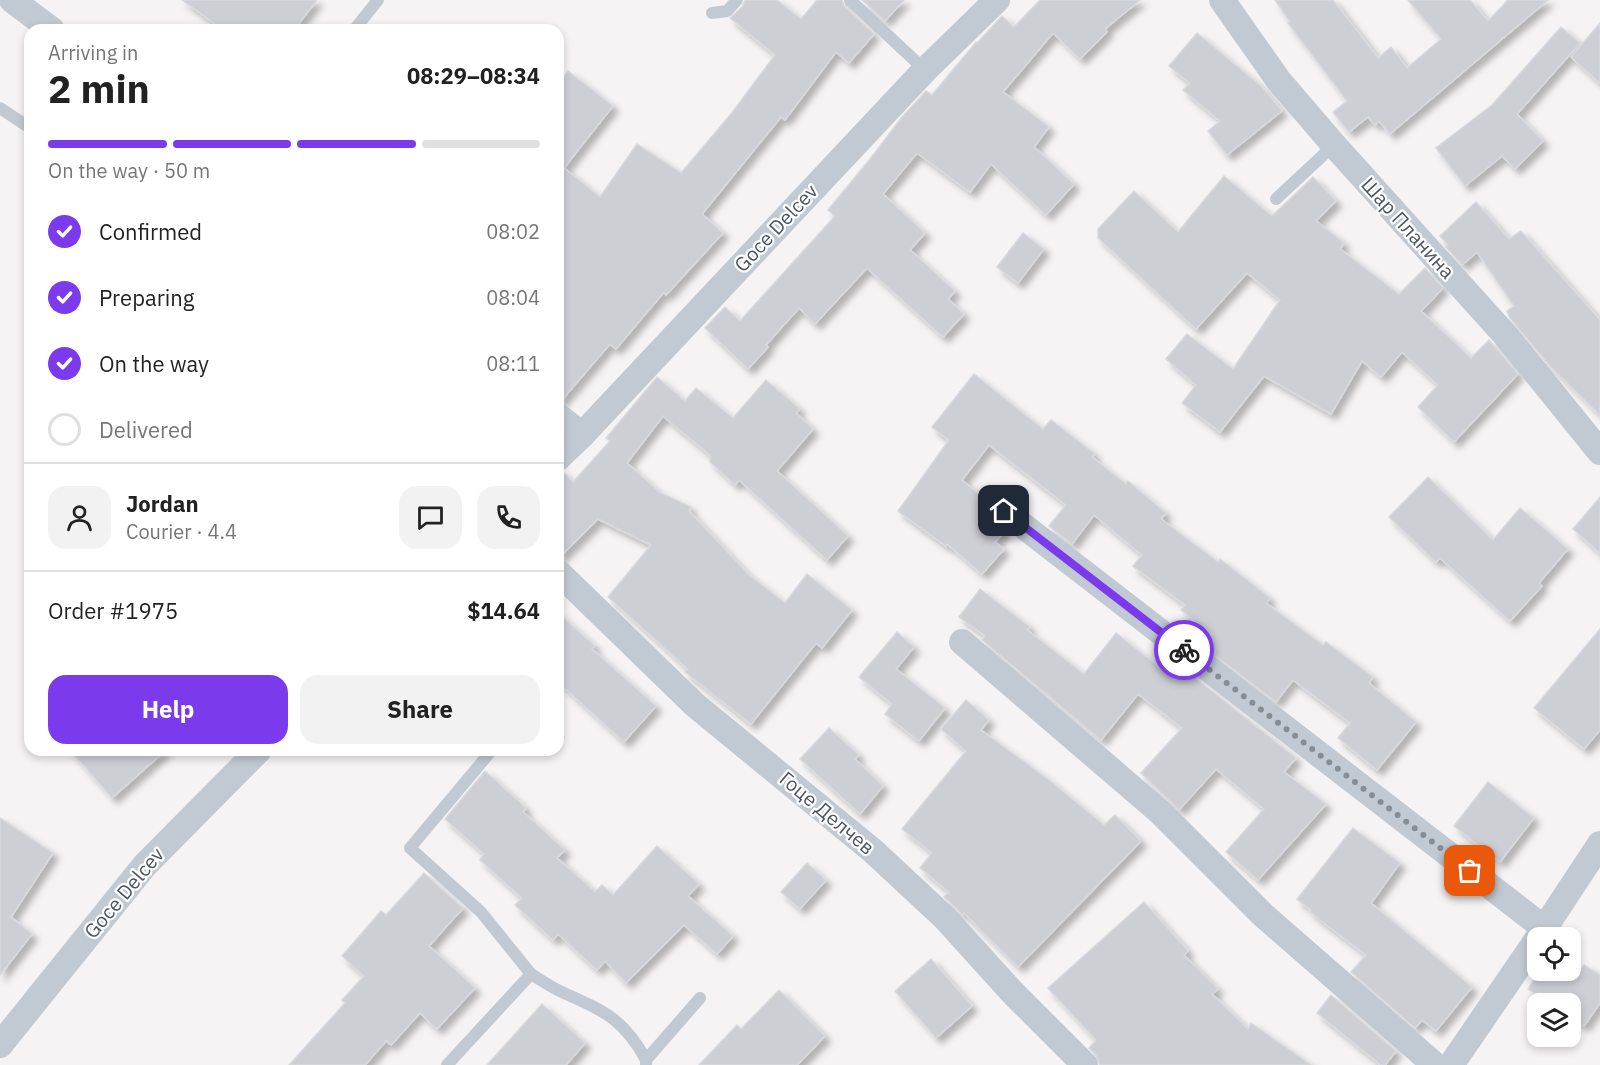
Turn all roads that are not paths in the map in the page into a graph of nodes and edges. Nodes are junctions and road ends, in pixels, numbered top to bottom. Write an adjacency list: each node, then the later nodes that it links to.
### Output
1 (12, 0): 8 (street)
2 (378, 0): 9 (lane)
3 (737, 0): 7 (lane)
4 (850, 0): 10 (lane)
5 (997, 0): 10 (street, Goce Delcev)
6 (1222, 0): 13 (street, Шар Планина)
7 (711, 13)
8 (44, 24)
9 (359, 24)
10 (925, 70): 16 (street, Goce Delcev)
11 (0, 108): 12 (lane)
12 (24, 124)
13 (1334, 145): 14 (lane); 18 (street, Шар Планина)
14 (1276, 199)
15 (564, 421): 16 (street)
16 (582, 435): 17 (street, Goce Delcev)
17 (564, 452)
18 (1600, 452)
19 (1004, 511): 25 (street)
20 (564, 578): 33 (street, Гоце Делчев)
21 (962, 642): 34 (street)
22 (253, 756): 30 (street, Goce Delcev)
23 (487, 756): 28 (lane)
24 (1600, 844): 26 (street)
25 (1530, 927)
26 (1545, 927)
27 (1527, 954): 35 (street)
28 (531, 974): 31 (lane); 32 (lane)
29 (700, 998): 31 (lane)
30 (0, 1045)
31 (646, 1062)
32 (447, 1065)
33 (1084, 1065)
34 (1435, 1065)
35 (1451, 1065)

